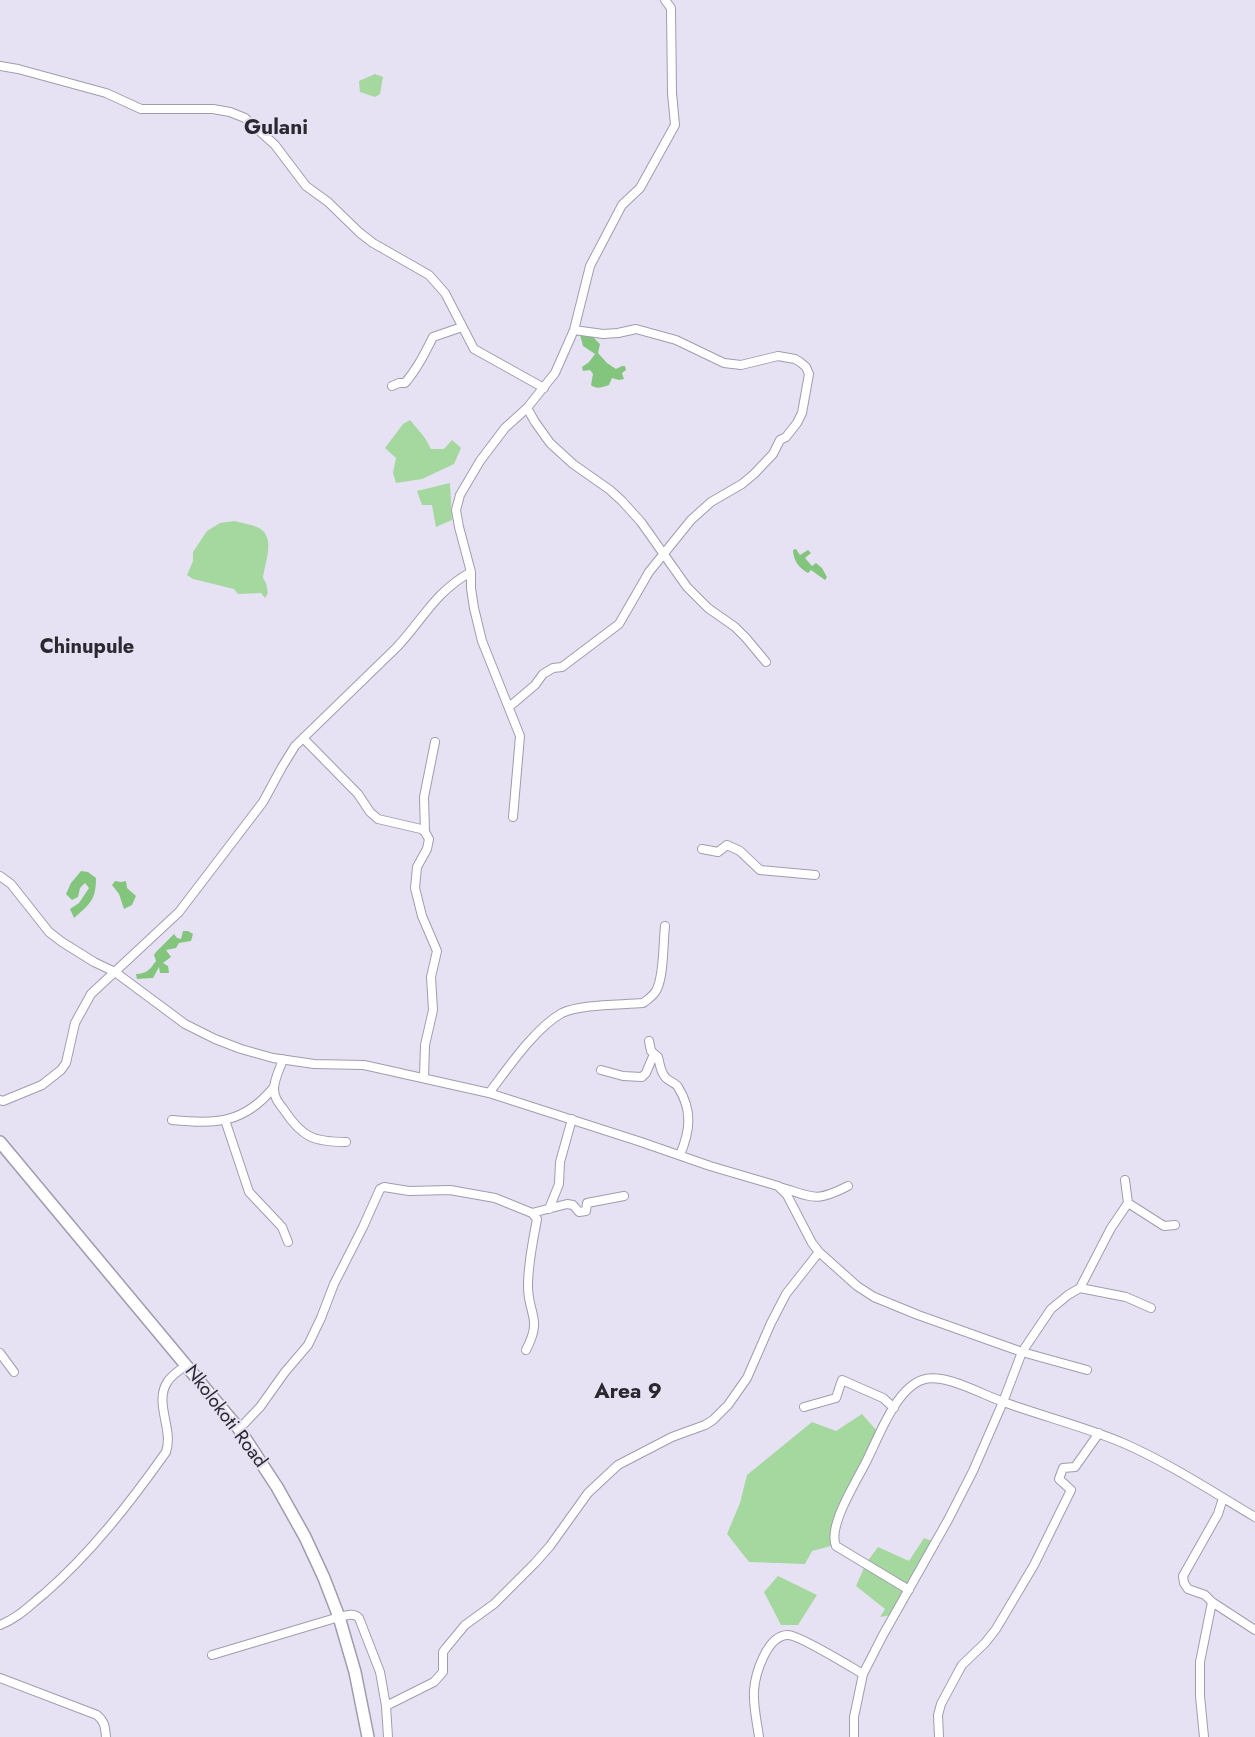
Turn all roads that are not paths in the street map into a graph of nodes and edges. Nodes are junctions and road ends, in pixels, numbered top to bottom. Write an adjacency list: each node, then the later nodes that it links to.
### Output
1 (665, 0): 4 (street)
2 (0, 66): 3 (street)
3 (462, 327): 5 (street); 6 (street)
4 (574, 330): 6 (street); 8 (street)
5 (392, 386)
6 (544, 388): 7 (street)
7 (527, 408): 8 (street); 9 (street)
8 (663, 555): 10 (street); 11 (street)
9 (471, 572): 11 (street); 12 (street)
10 (766, 662)
11 (509, 707): 14 (street)
12 (303, 738): 15 (street); 20 (street)
13 (435, 742): 15 (street)
14 (513, 817)
15 (425, 832): 25 (street)
16 (702, 849): 17 (street)
17 (815, 875)
18 (0, 876): 20 (street)
19 (665, 926): 27 (street)
20 (115, 972): 23 (street); 28 (street)
21 (649, 1042): 22 (street)
22 (654, 1054): 24 (street); 34 (street)
23 (283, 1060): 25 (street); 26 (street)
24 (601, 1070)
25 (424, 1077): 27 (street)
26 (274, 1087): 31 (street); 32 (street)
27 (489, 1093): 29 (street)
28 (0, 1100)
29 (572, 1119): 34 (street); 40 (street)
30 (172, 1120): 31 (street)
31 (225, 1120): 43 (street)
32 (346, 1142)
33 (1, 1146): 50 (main road, Nkolokoti Road)
34 (680, 1155): 36 (street)
35 (1125, 1180): 39 (street)
36 (778, 1186): 37 (street); 44 (street)
37 (848, 1186)
38 (624, 1196): 40 (street)
39 (1128, 1203): 42 (street); 45 (street)
40 (549, 1209): 41 (street)
41 (532, 1213): 47 (street); 56 (street)
42 (1175, 1225)
43 (288, 1242)
44 (819, 1252): 48 (street); 68 (street)
45 (1080, 1288): 46 (street); 48 (street)
46 (1151, 1308)
47 (526, 1350)
48 (1022, 1352): 51 (street); 53 (street)
49 (0, 1353): 52 (street)
50 (186, 1365): 56 (main road, Nkolokoti Road); 63 (street)
51 (1087, 1370)
52 (14, 1372)
53 (1003, 1402): 55 (street); 57 (street); 60 (street)
54 (804, 1407): 55 (street)
55 (894, 1408): 60 (street)
56 (240, 1429): 62 (main road, Nkolokoti Road)
57 (1098, 1434): 58 (street); 74 (street)
58 (1223, 1498): 59 (street); 61 (street)
59 (1255, 1517)
60 (909, 1590): 66 (street)
61 (1212, 1602): 64 (street); 75 (street)
62 (339, 1618): 65 (street); 68 (street); 70 (main road, Nkolokoti Road)
63 (0, 1625)
64 (1255, 1630)
65 (212, 1655)
66 (864, 1674): 72 (street); 73 (street)
67 (0, 1678): 69 (street)
68 (386, 1706): 71 (street)
69 (106, 1737)
70 (368, 1737)
71 (388, 1737)
72 (759, 1737)
73 (854, 1737)
74 (939, 1737)
75 (1204, 1737)

